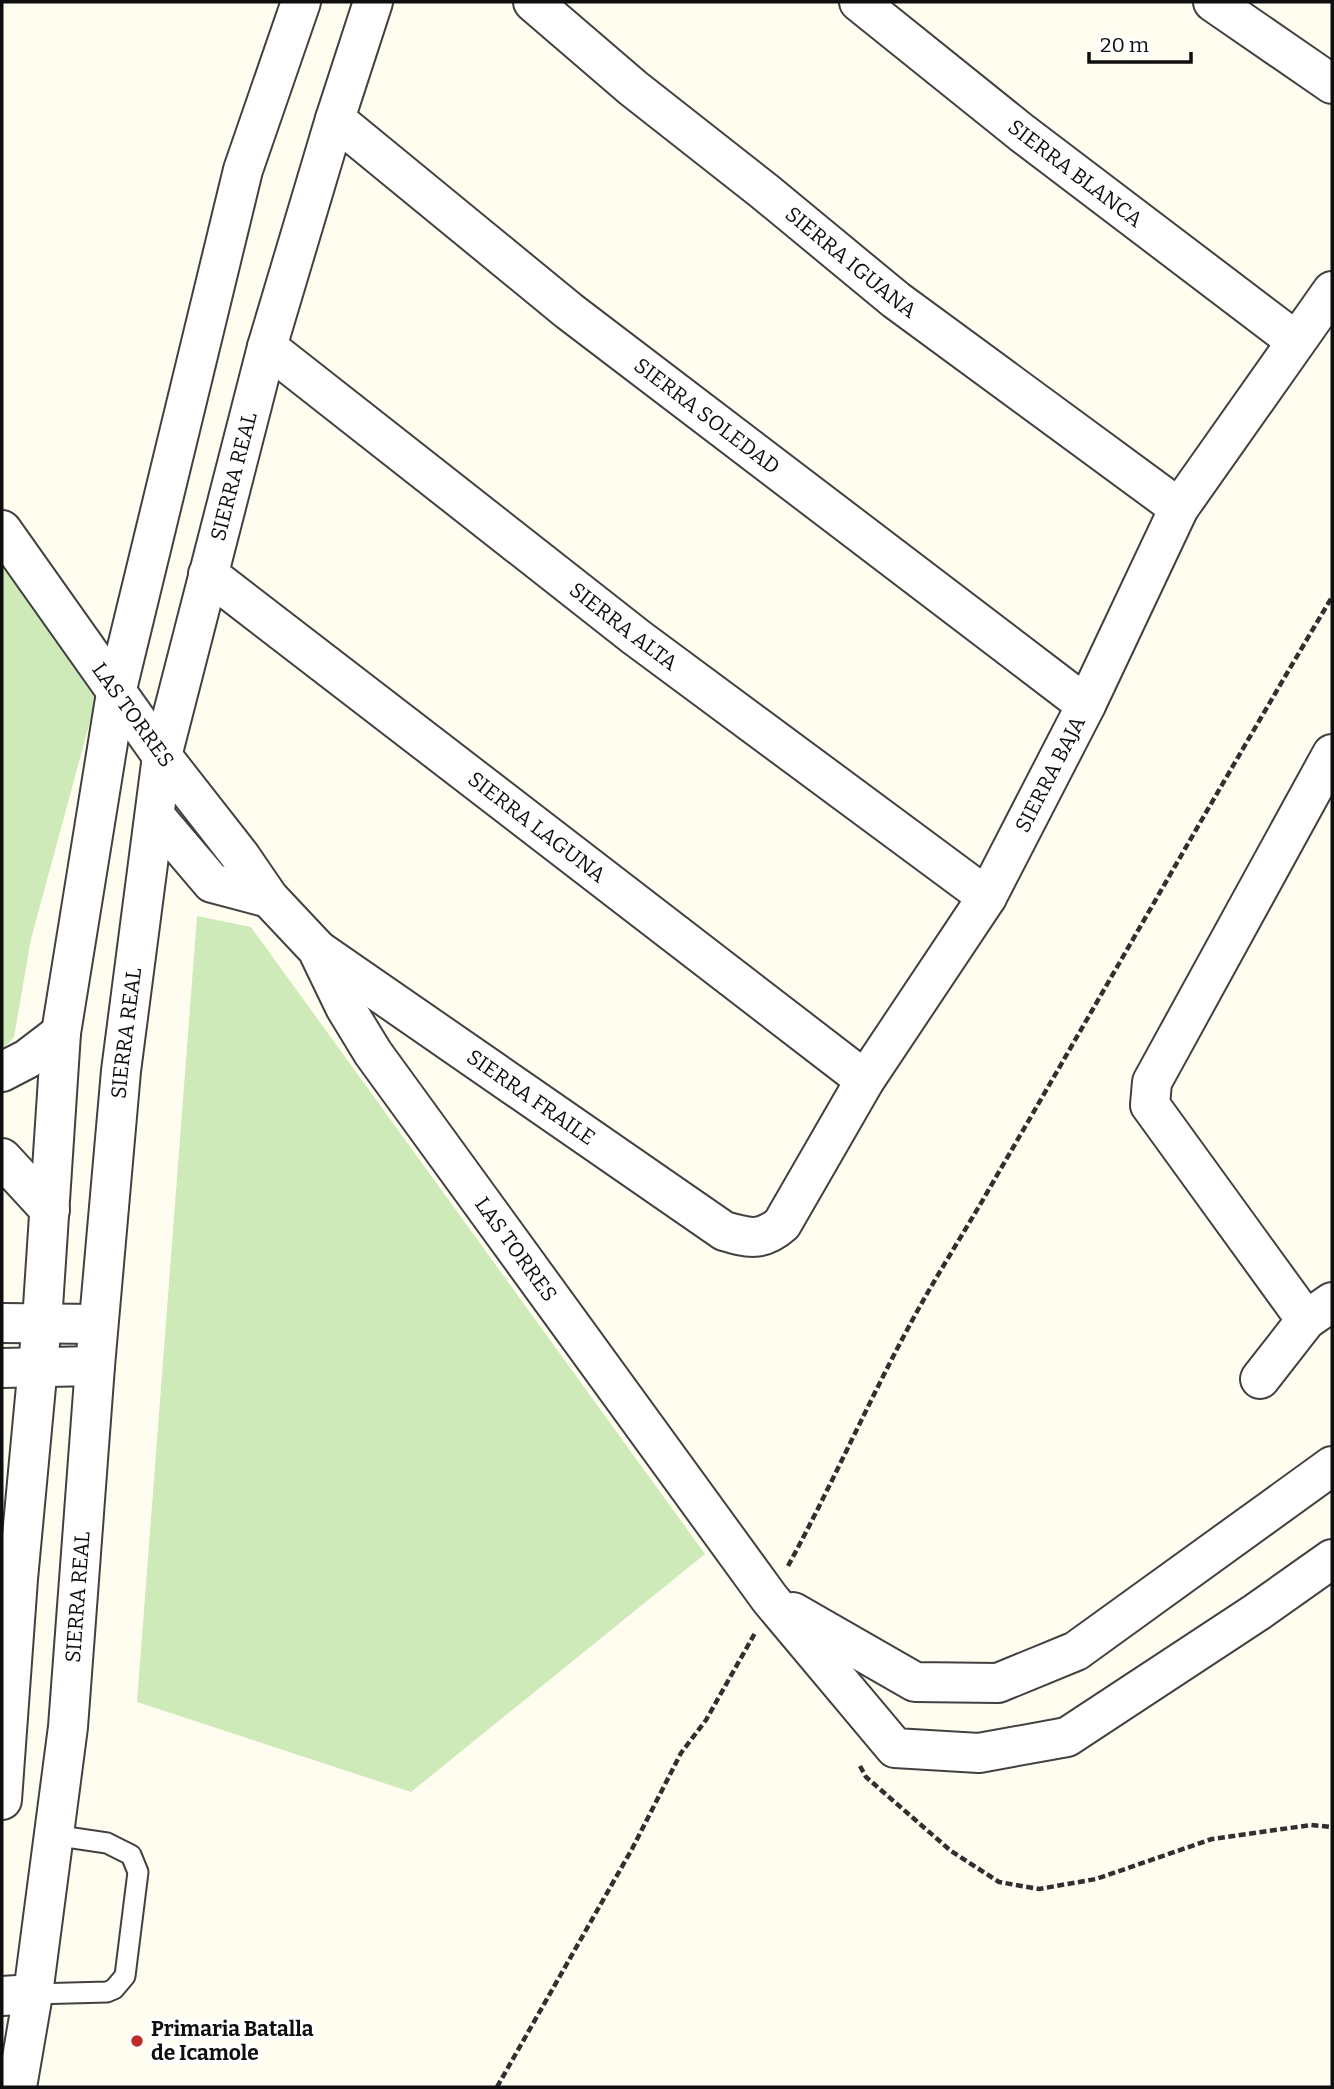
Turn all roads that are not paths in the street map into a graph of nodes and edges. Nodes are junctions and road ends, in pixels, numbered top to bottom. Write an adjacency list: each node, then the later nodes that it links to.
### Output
1 (301, 2): 14 (street)
2 (373, 2): 7 (street, SIERRA REAL)
3 (533, 2): 11 (street, SIERRA IGUANA)
4 (859, 2): 9 (street, SIERRA BLANCA)
5 (1213, 2): 6 (street)
6 (1332, 84)
7 (335, 119): 10 (street, SIERRA REAL); 15 (street, SIERRA SOLEDAD)
8 (1332, 291): 9 (street, SIERRA BAJA)
9 (1296, 341): 11 (street, SIERRA BAJA)
10 (267, 347): 13 (street, SIERRA REAL); 19 (street, SIERRA ALTA)
11 (1179, 508): 15 (street, SIERRA BAJA)
12 (2, 530): 14 (street, LAS TORRES)
13 (208, 574): 17 (street, SIERRA REAL); 24 (street, SIERRA LAGUNA)
14 (116, 692): 17 (street, LAS TORRES); 22 (street)
15 (1086, 705): 19 (street, SIERRA BAJA)
16 (1332, 754): 28 (street)
17 (162, 756): 18 (street, SIERRA REAL); 20 (street, LAS TORRES)
18 (155, 816): 20 (street); 31 (street, SIERRA REAL)
19 (987, 897): 24 (street, SIERRA BAJA)
20 (269, 898): 21 (street, LAS TORRES)
21 (317, 949): 27 (street, SIERRA FRAILE); 38 (street, LAS TORRES)
22 (61, 1033): 23 (street); 26 (street)
23 (2, 1072)
24 (865, 1080): 27 (street, SIERRA BAJA)
25 (2, 1158): 26 (street)
26 (50, 1210): 29 (street)
27 (747, 1238)
28 (1319, 1311): 34 (street)
29 (42, 1322): 30 (street); 31 (street); 33 (street)
30 (2, 1323)
31 (99, 1324): 32 (street, SIERRA REAL)
32 (95, 1366): 33 (street); 41 (street, SIERRA REAL)
33 (19, 1368): 37 (street)
34 (1260, 1379)
35 (1332, 1466): 38 (street)
36 (1332, 1559): 38 (street, LAS TORRES)
37 (10, 1579): 39 (street)
38 (770, 1599)
39 (2, 1794): 40 (street)
40 (2, 1800)
41 (53, 1835): 42 (street, SIERRA REAL); 42 (lane)
42 (17, 1995): 43 (street, SIERRA REAL)
43 (17, 2087)

